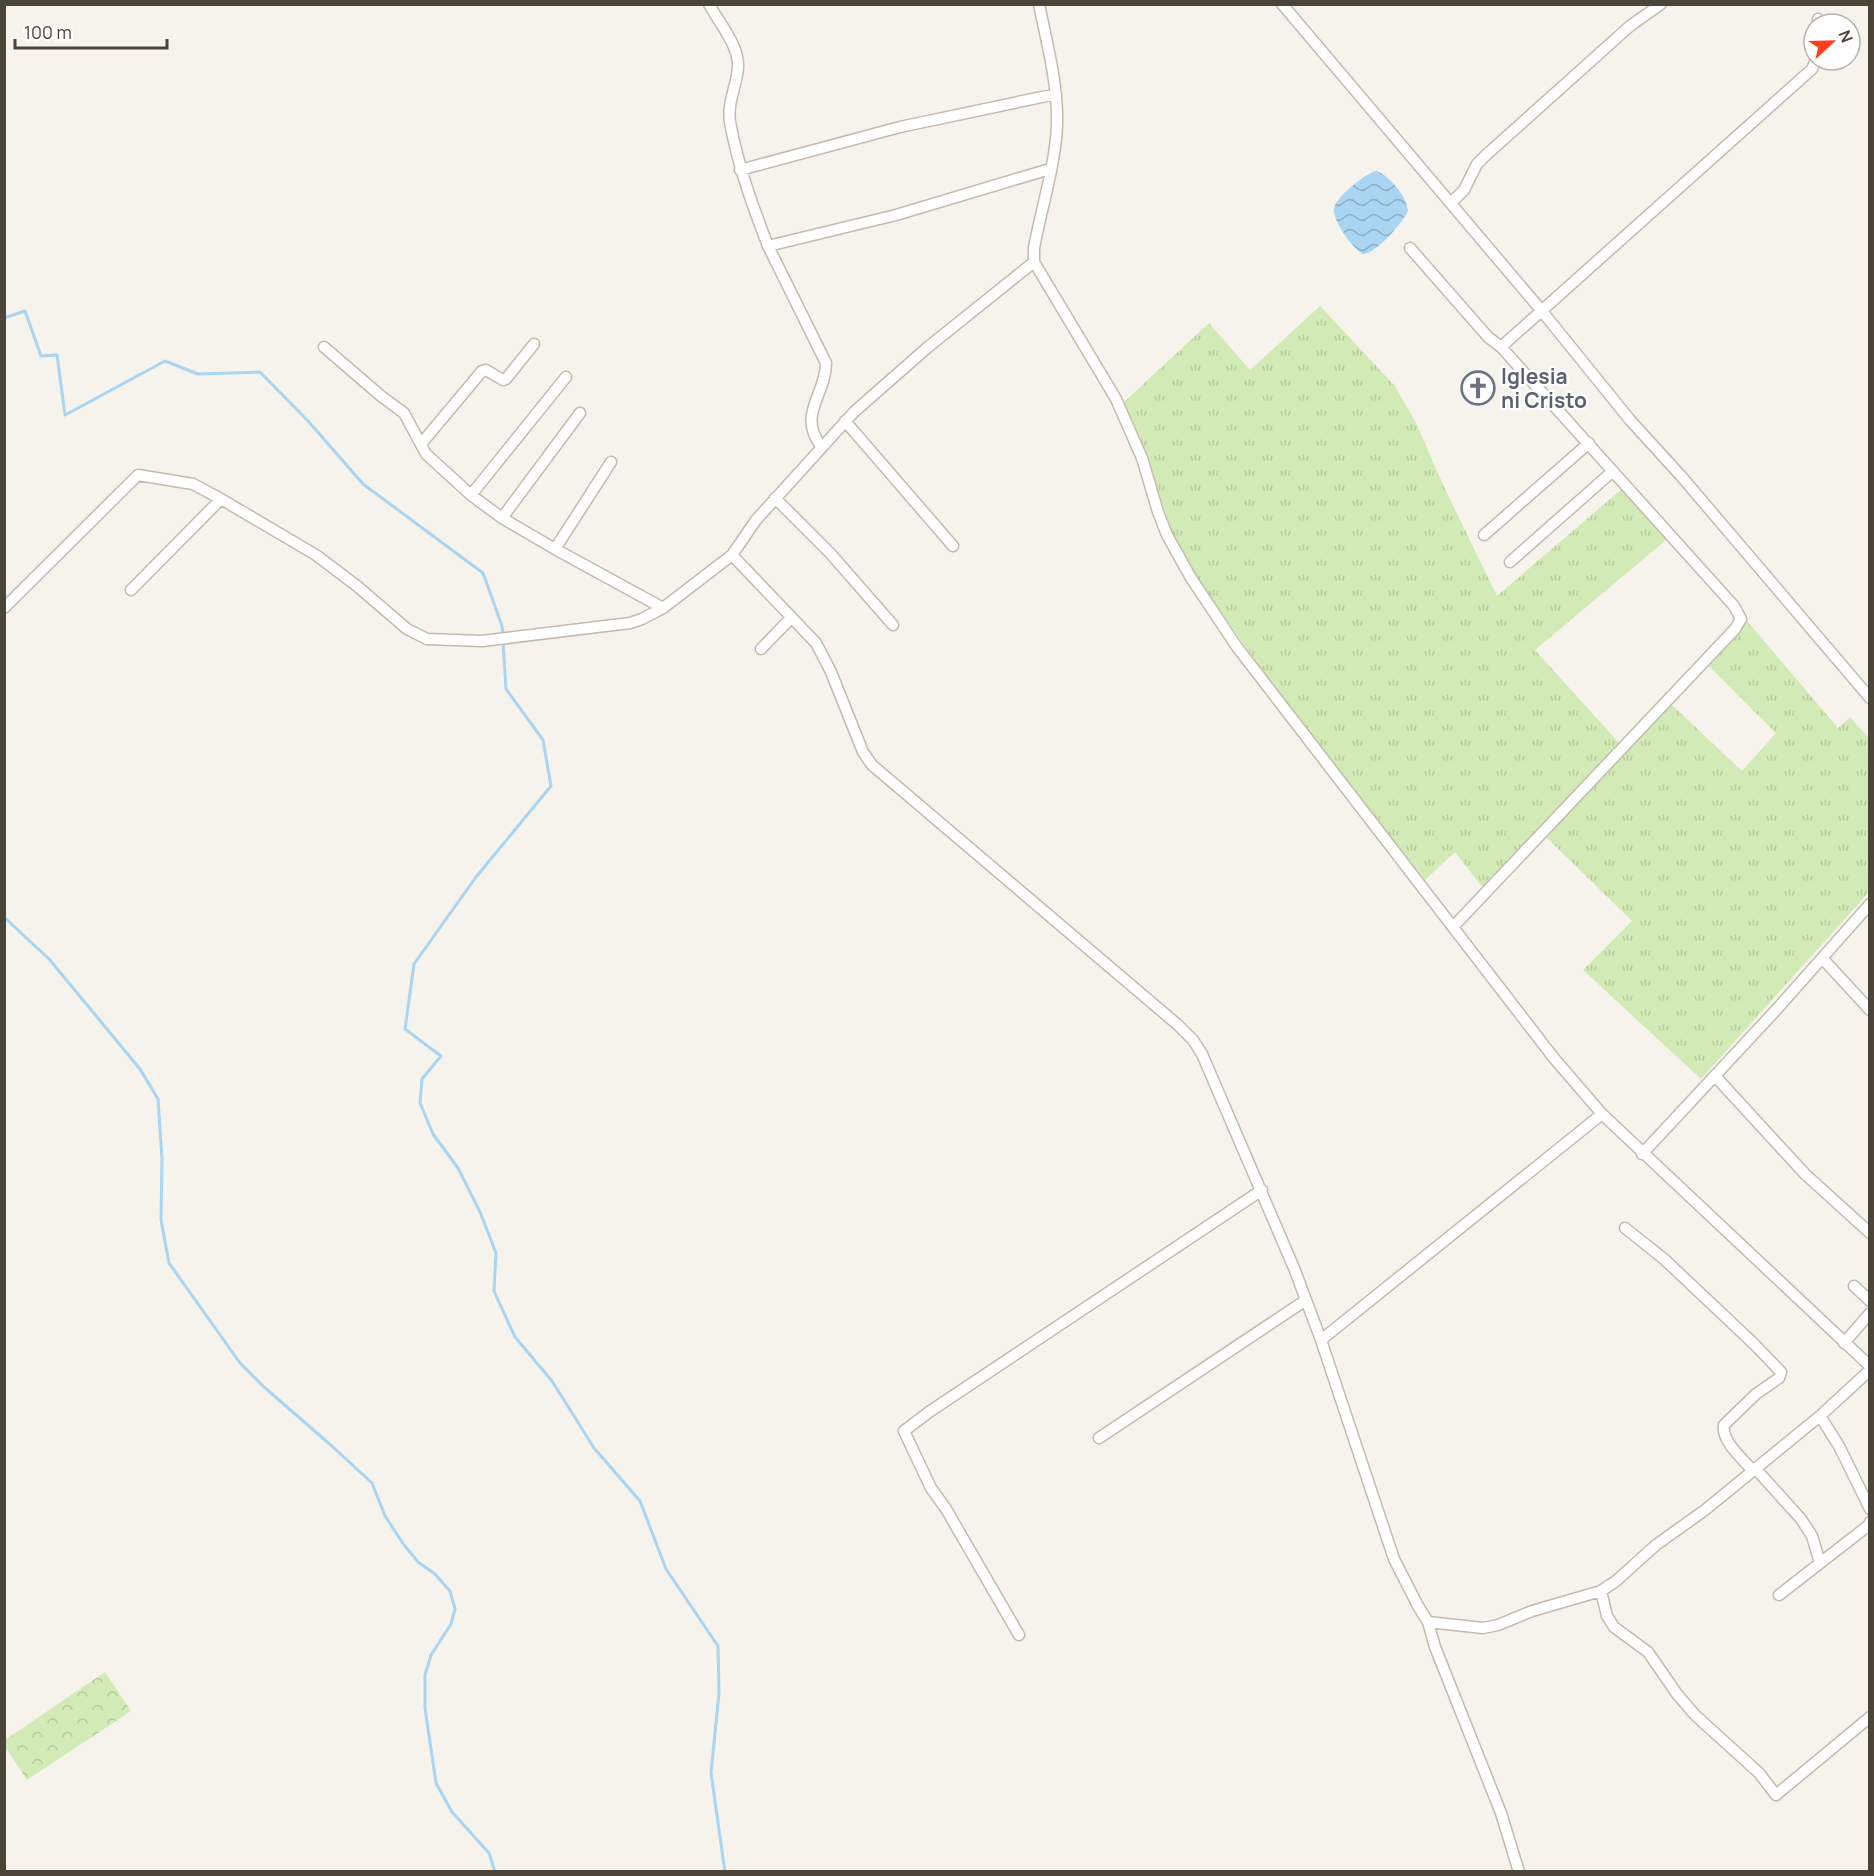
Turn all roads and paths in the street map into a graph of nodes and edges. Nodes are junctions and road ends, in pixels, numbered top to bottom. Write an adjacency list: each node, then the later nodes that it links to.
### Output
1 (709, 4): 8 (street)
2 (1039, 4): 6 (street)
3 (1282, 4): 9 (street)
4 (1660, 4): 9 (street)
5 (1809, 72): 13 (street)
6 (1056, 94): 7 (street); 8 (street)
7 (1050, 169): 10 (street); 12 (street)
8 (740, 170): 10 (street)
9 (1451, 203): 13 (street)
10 (768, 246): 22 (street)
11 (1410, 248): 16 (street)
12 (1034, 262): 19 (street); 42 (street)
13 (1541, 310): 16 (street); 40 (street)
14 (534, 344): 21 (street)
15 (324, 347): 21 (street)
16 (1501, 347): 20 (street)
17 (566, 377): 25 (street)
18 (580, 413): 28 (street)
19 (845, 421): 22 (street); 30 (street)
20 (1588, 443): 24 (street); 29 (street)
21 (421, 444): 25 (street)
22 (821, 446): 26 (street)
23 (611, 462): 31 (street)
24 (1613, 471): 33 (street); 42 (street)
25 (471, 495): 28 (street)
26 (775, 498): 32 (street); 38 (street)
27 (221, 499): 34 (street); 35 (street); 36 (street)
28 (502, 518): 31 (street)
29 (1484, 535)
30 (953, 546)
31 (555, 549): 36 (street)
32 (732, 555): 36 (street); 37 (street)
33 (1510, 562)
34 (131, 590)
35 (4, 608)
36 (663, 608)
37 (791, 618): 39 (street); 48 (street)
38 (893, 625)
39 (761, 649)
40 (1869, 698)
41 (1869, 904): 43 (street)
42 (1454, 927): 46 (street)
43 (1822, 958): 44 (street); 45 (street)
44 (1869, 1010)
45 (1715, 1076): 47 (street); 50 (street)
46 (1602, 1114): 47 (street); 55 (street)
47 (1642, 1154): 56 (street)
48 (1262, 1190): 52 (street); 67 (street)
49 (1625, 1228): 60 (street)
50 (1869, 1233)
51 (1854, 1286): 53 (street)
52 (1306, 1300): 55 (street); 59 (street)
53 (1869, 1301)
54 (1869, 1313): 56 (street)
55 (1322, 1340): 66 (street)
56 (1844, 1343): 57 (street)
57 (1869, 1368): 58 (street)
58 (1820, 1416): 60 (street); 61 (street)
59 (1100, 1438)
60 (1754, 1469): 63 (street); 64 (street)
61 (1869, 1509)
62 (1869, 1522): 63 (street)
63 (1821, 1563): 65 (street)
64 (1601, 1591): 66 (street); 68 (street)
65 (1779, 1595)
66 (1428, 1622): 69 (street)
67 (1019, 1635)
68 (1869, 1717)
69 (1518, 1872)

